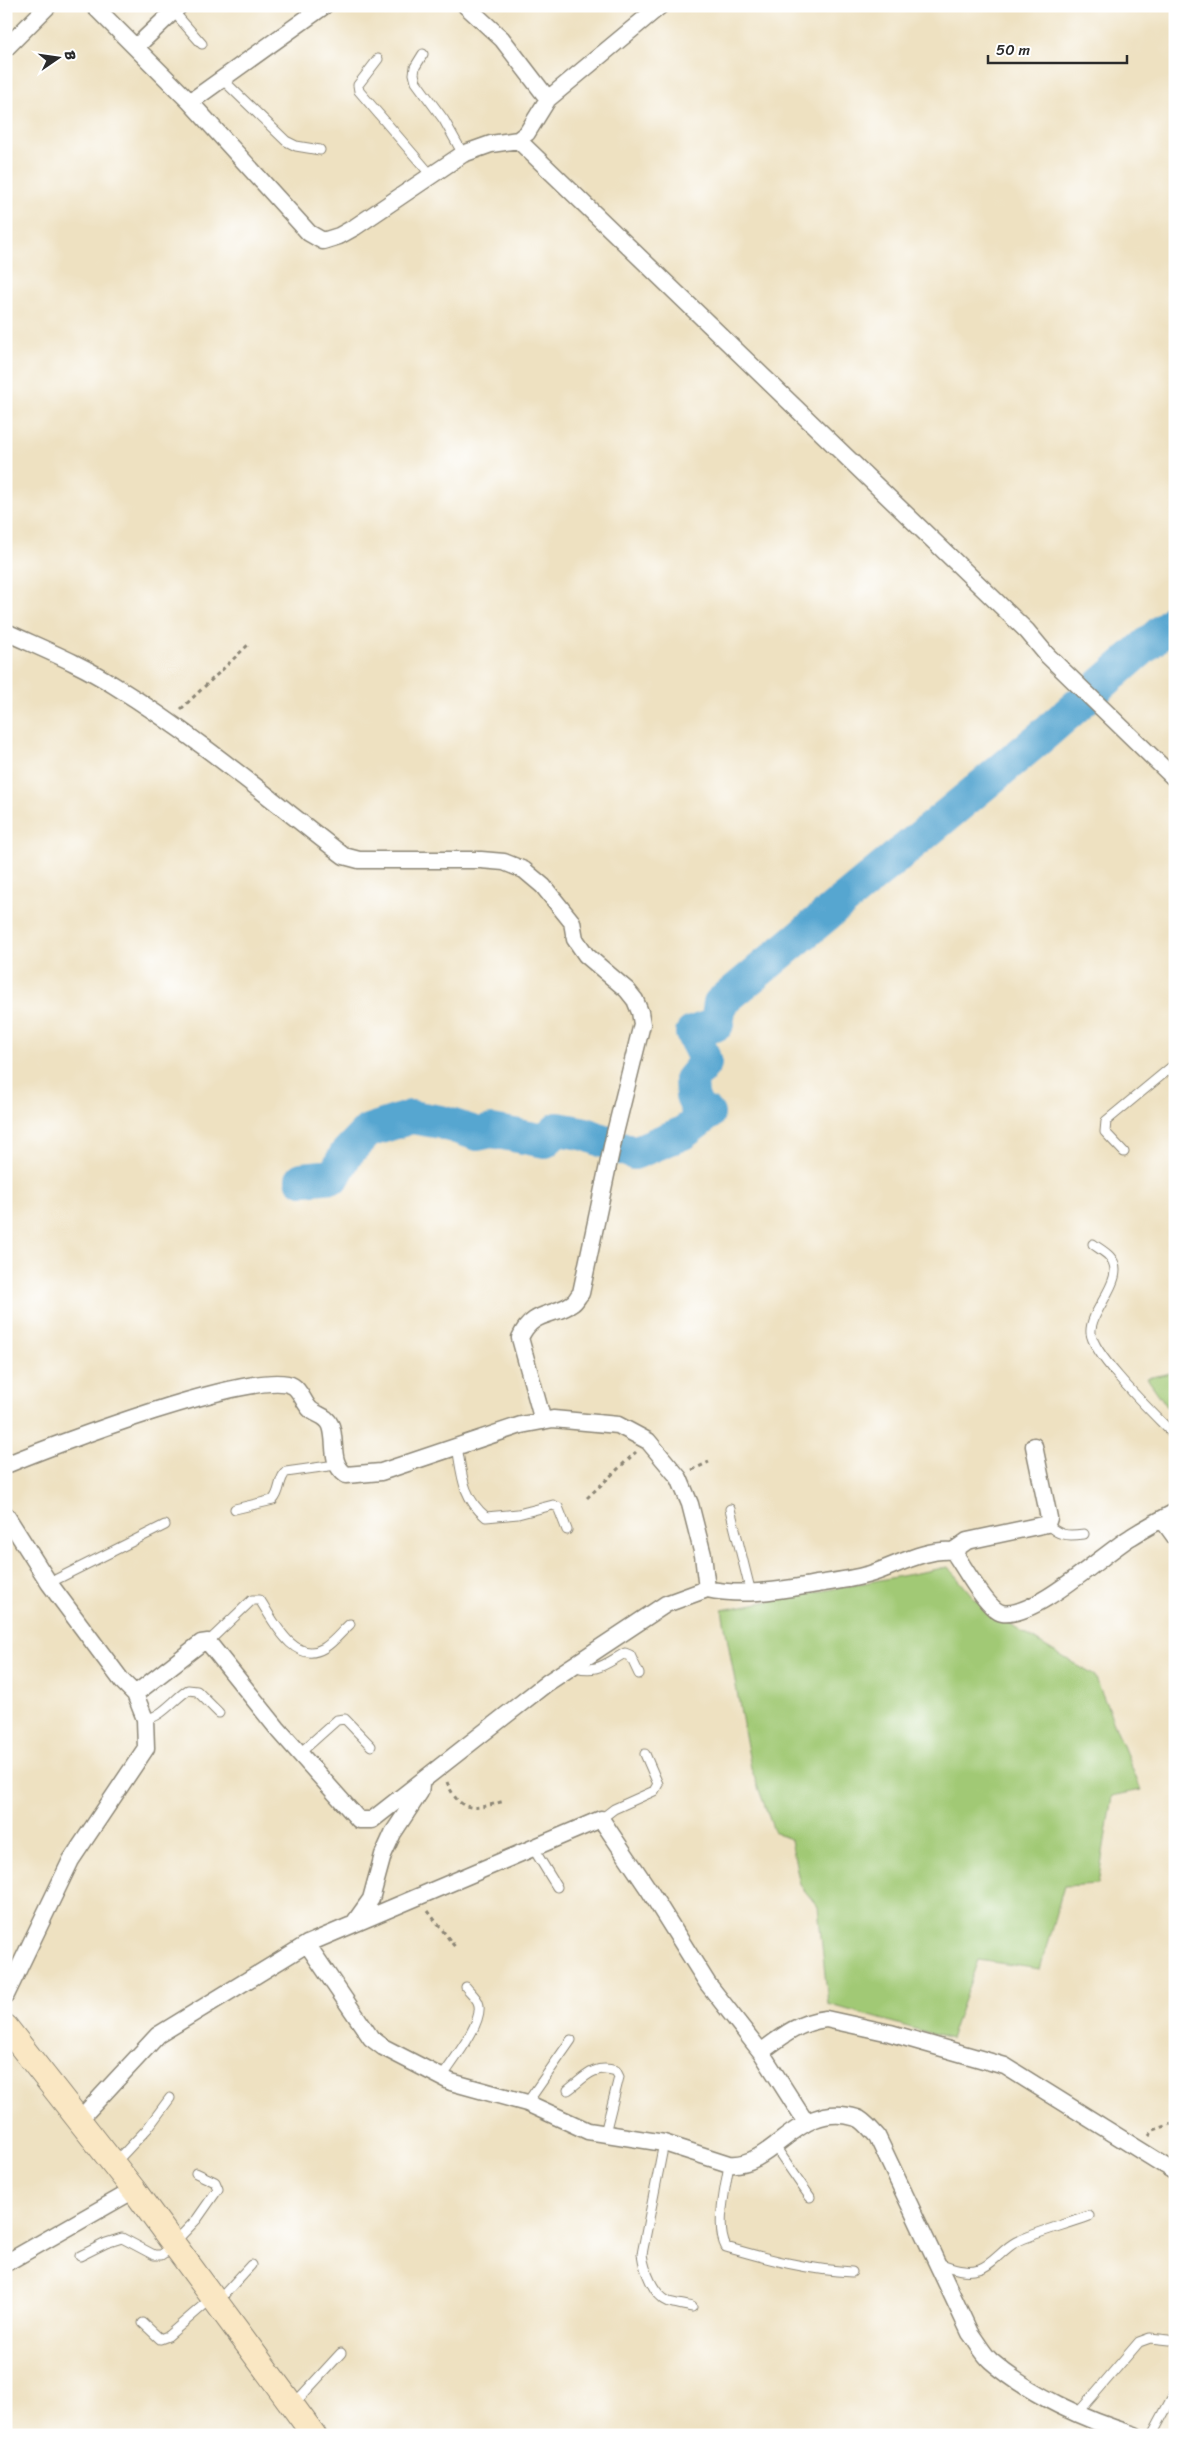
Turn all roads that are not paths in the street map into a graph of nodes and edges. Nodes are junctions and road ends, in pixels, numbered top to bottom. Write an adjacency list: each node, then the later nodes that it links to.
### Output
1 (48, 6): 9 (street)
2 (94, 6): 8 (street)
3 (324, 6): 12 (street)
4 (660, 6): 13 (street)
5 (474, 8): 13 (street)
6 (176, 9): 7 (lane); 8 (street)
7 (202, 44)
8 (136, 47): 14 (street)
9 (6, 48)
10 (423, 54): 17 (lane)
11 (378, 59): 18 (lane)
12 (222, 80): 14 (street); 16 (lane)
13 (548, 100): 15 (street)
14 (190, 102): 18 (street)
15 (518, 140): 17 (street); 20 (street)
16 (320, 150)
17 (463, 154): 18 (street)
18 (431, 175)
19 (6, 632): 24 (street)
20 (1175, 779)
21 (1175, 1064): 22 (lane)
22 (1124, 1152)
23 (1093, 1244): 25 (lane)
24 (543, 1421): 26 (street); 41 (street)
25 (1175, 1436)
26 (457, 1446): 29 (street); 36 (lane)
27 (1034, 1446): 34 (street)
28 (6, 1465): 29 (street)
29 (336, 1465): 30 (lane)
30 (235, 1509)
31 (730, 1509): 42 (lane)
32 (6, 1515): 40 (street)
33 (1168, 1516): 38 (street); 39 (street)
34 (1047, 1524): 37 (lane); 39 (street)
35 (165, 1525): 40 (lane)
36 (567, 1530)
37 (1084, 1534)
38 (1175, 1537)
39 (953, 1551): 42 (street)
40 (49, 1583): 47 (street)
41 (707, 1589): 42 (street); 45 (street)
42 (751, 1593)
43 (350, 1624): 44 (lane)
44 (208, 1642): 47 (street); 51 (street)
45 (572, 1666): 46 (lane); 53 (street)
46 (639, 1674)
47 (135, 1694): 49 (street)
48 (220, 1713): 49 (lane)
49 (144, 1719): 60 (street)
50 (371, 1746): 51 (lane)
51 (300, 1753): 53 (street)
52 (645, 1754): 54 (lane)
53 (421, 1783): 57 (street)
54 (601, 1819): 55 (street); 63 (street)
55 (533, 1848): 56 (lane); 57 (street)
56 (556, 1887)
57 (354, 1924): 58 (street)
58 (307, 1944): 64 (street); 68 (street)
59 (466, 1987): 64 (lane)
60 (6, 1995)
61 (6, 2027): 68 (street)
62 (571, 2040): 67 (lane)
63 (761, 2052): 69 (street); 75 (street)
64 (442, 2077): 67 (street)
65 (568, 2090): 70 (lane)
66 (170, 2098): 73 (lane)
67 (527, 2103): 70 (street)
68 (80, 2119): 73 (street)
69 (805, 2121): 72 (street); 83 (street)
70 (605, 2133): 71 (street)
71 (664, 2143): 74 (street); 87 (lane)
72 (774, 2145): 74 (street); 78 (lane)
73 (114, 2164): 77 (street)
74 (728, 2164): 85 (lane)
75 (1175, 2172)
76 (196, 2173): 80 (lane)
77 (134, 2190): 80 (street); 82 (street)
78 (810, 2197)
79 (1089, 2216): 83 (lane)
80 (174, 2244): 81 (lane); 86 (street)
81 (80, 2256)
82 (6, 2263)
83 (938, 2263): 93 (street)
84 (251, 2265): 86 (lane)
85 (852, 2272)
86 (215, 2300): 88 (lane); 92 (street)
87 (692, 2307)
88 (143, 2323)
89 (1170, 2340): 93 (lane)
90 (341, 2353): 92 (lane)
91 (1175, 2392): 96 (lane)
92 (293, 2406): 94 (street)
93 (1078, 2413): 95 (street)
94 (314, 2435)
95 (1135, 2435)
96 (1152, 2435)

